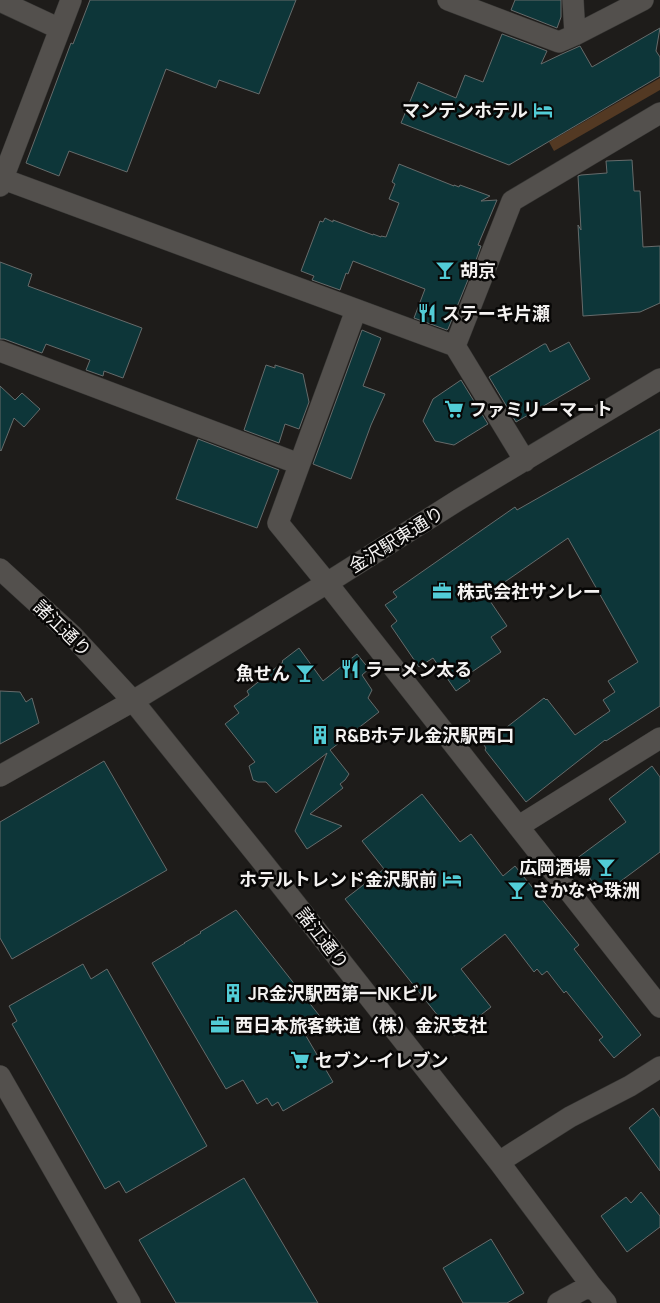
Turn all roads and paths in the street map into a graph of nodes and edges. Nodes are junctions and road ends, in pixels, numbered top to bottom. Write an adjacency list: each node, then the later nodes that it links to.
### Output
1 (71, 0): 6 (street)
2 (448, 0): 7 (street)
3 (572, 0): 7 (street)
4 (643, 0): 7 (street)
5 (0, 1): 6 (street)
6 (60, 28): 9 (street)
7 (575, 35)
8 (660, 113): 11 (street)
9 (1, 182): 10 (street)
10 (356, 310): 11 (street); 15 (street)
11 (455, 346): 14 (street)
12 (0, 351): 15 (street)
13 (660, 379): 14 (street, 金沢駅東通り)
14 (524, 461): 17 (street, 金沢駅東通り)
15 (299, 464): 17 (street)
16 (0, 569): 18 (street, 諸江通り)
17 (327, 583): 18 (street, 金沢駅東通り); 21 (street)
18 (133, 701): 20 (street, 金沢駅東通り); 25 (street, 諸江通り)
19 (660, 738): 21 (street)
20 (0, 776)
21 (519, 826): 22 (street)
22 (660, 1007)
23 (660, 1067): 25 (street)
24 (0, 1076): 27 (street)
25 (498, 1162): 26 (street, 諸江通り)
26 (591, 1285): 28 (street); 29 (street, 諸江通り)
27 (130, 1303)
28 (558, 1303)
29 (606, 1303)

